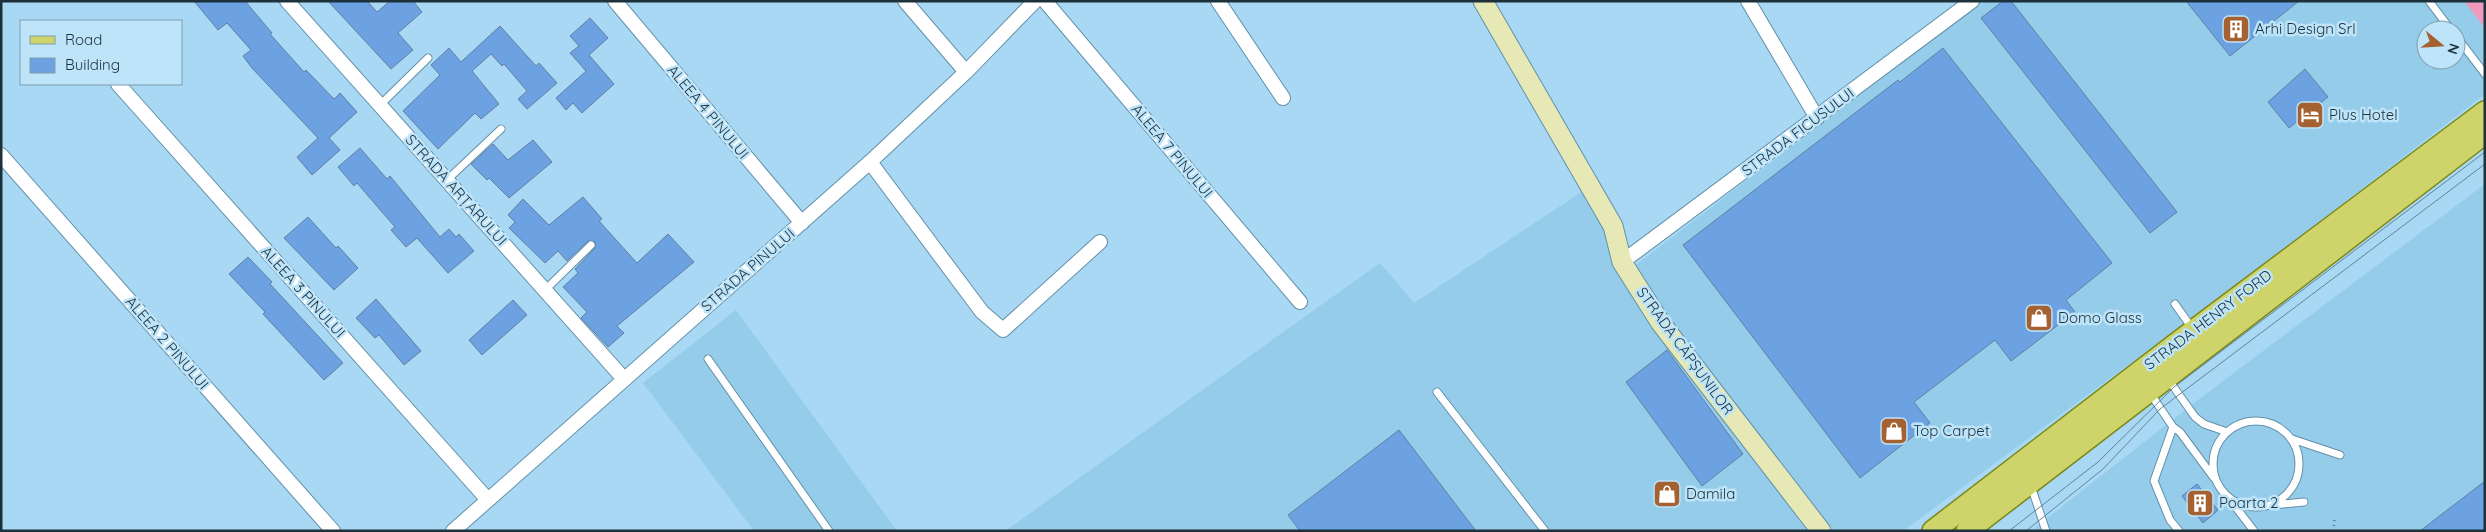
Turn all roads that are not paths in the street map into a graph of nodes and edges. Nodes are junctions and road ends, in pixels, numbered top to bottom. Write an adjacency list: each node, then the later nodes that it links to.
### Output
1 (288, 1): 18 (street, STRADA ARȚARULUI)
2 (615, 1): 26 (street, ALEEA 4 PINULUI)
3 (905, 1): 14 (street)
4 (1035, 1): 14 (street, STRADA PINULUI)
5 (1045, 1): 31 (street, ALEEA 7 PINULUI)
6 (1218, 1): 17 (street)
7 (1483, 1): 29 (street, STRADA CĂPȘUNILOR)
8 (1748, 1): 20 (street)
9 (1972, 1): 20 (street, STRADA FICUSULUI)
10 (2429, 1): 11 (lane)
11 (2443, 20)
12 (2466, 49): 15 (lane)
13 (428, 58): 18 (lane)
14 (966, 72): 24 (street, STRADA PINULUI)
15 (2485, 74)
16 (119, 85): 46 (street, ALEEA 3 PINULUI)
17 (1283, 98)
18 (380, 105): 25 (street, STRADA ARȚARULUI)
19 (2485, 112): 33 (main road, STRADA HENRY FORD)
20 (1817, 118): 29 (street, STRADA FICUSULUI)
21 (501, 129): 25 (lane)
22 (2485, 133): 35 (main road, STRADA HENRY FORD)
23 (1, 155): 49 (street, ALEEA 2 PINULUI)
24 (870, 162): 26 (street, STRADA PINULUI); 27 (street)
25 (447, 180): 30 (street, STRADA ARȚARULUI)
26 (802, 223): 36 (street, STRADA PINULUI)
27 (1100, 242)
28 (591, 245): 30 (lane)
29 (1622, 262): 53 (street, STRADA CĂPȘUNILOR)
30 (545, 290): 36 (street, STRADA ARȚARULUI)
31 (1300, 302)
32 (2175, 304): 33 (lane)
33 (2194, 331): 54 (main road, STRADA HENRY FORD)
34 (708, 359): 51 (lane)
35 (2166, 377): 37 (main road, STRADA HENRY FORD); 40 (lane)
36 (624, 380): 46 (street, STRADA PINULUI)
37 (2148, 391): 39 (lane); 44 (main road, STRADA HENRY FORD)
38 (1437, 392): 52 (lane)
39 (2173, 427): 43 (lane); 57 (lane)
40 (2227, 432): 41 (lane); 43 (lane)
41 (2292, 439): 42 (lane); 48 (lane)
42 (2340, 455)
43 (2217, 482): 45 (lane)
44 (2030, 483): 55 (main road, STRADA HENRY FORD); 56 (lane)
45 (2228, 496): 48 (lane); 58 (lane)
46 (488, 500): 50 (street, STRADA PINULUI)
47 (2304, 502): 48 (lane)
48 (2267, 506)
49 (333, 531)
50 (453, 531)
51 (829, 531)
52 (1545, 531)
53 (1821, 531)
54 (1933, 531)
55 (1967, 531)
56 (2046, 531)
57 (2179, 531)
58 (2254, 531)

